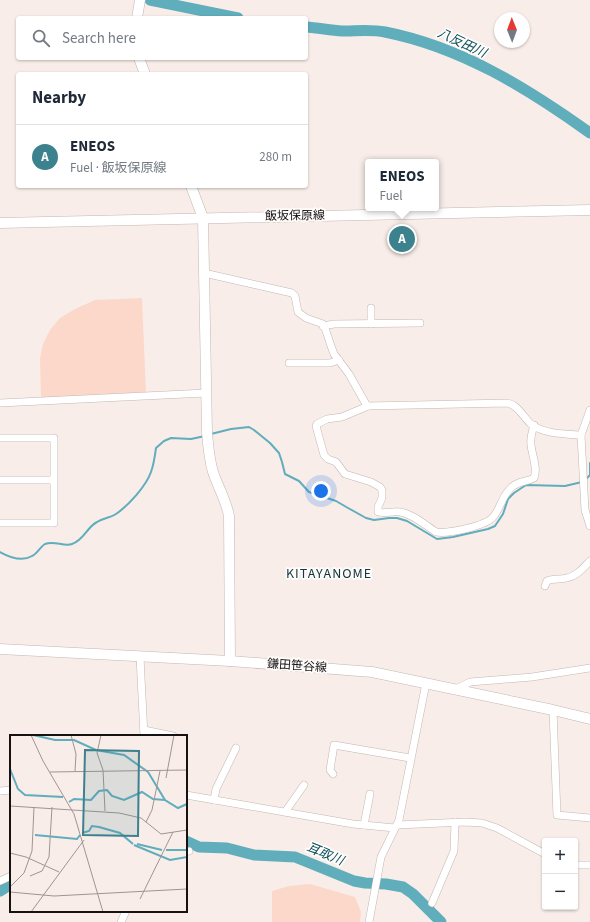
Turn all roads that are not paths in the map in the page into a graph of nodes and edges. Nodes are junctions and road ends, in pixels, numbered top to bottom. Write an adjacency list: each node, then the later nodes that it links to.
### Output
1 (140, 2): 2 (street)
2 (137, 16)
3 (140, 60): 4 (street)
4 (144, 72)
5 (192, 188): 7 (street)
6 (590, 210): 7 (street, 飯坂保原線)
7 (203, 218): 8 (street, 飯坂保原線); 9 (street)
8 (0, 223)
9 (204, 273): 13 (street); 16 (street)
10 (371, 308): 12 (street)
11 (420, 323): 12 (street)
12 (371, 324): 13 (street)
13 (324, 326): 14 (street)
14 (339, 360): 15 (street); 18 (street)
15 (289, 363)
16 (206, 393): 17 (street); 33 (street)
17 (0, 403)
18 (368, 406): 20 (street); 20 (street)
19 (590, 414): 21 (street)
20 (534, 426): 21 (street)
21 (581, 435): 24 (street)
22 (0, 438): 26 (street)
23 (590, 457): 24 (street)
24 (582, 463): 28 (street)
25 (0, 480): 26 (street)
26 (53, 480): 27 (street)
27 (0, 523)
28 (590, 526)
29 (590, 561): 30 (street)
30 (545, 586)
31 (0, 648): 32 (street, 鎌田笹谷線)
32 (140, 657): 33 (street, 鎌田笹谷線); 39 (street)
33 (230, 661): 35 (street, 鎌田笹谷線)
34 (590, 668): 36 (street)
35 (426, 683): 36 (street, 鎌田笹谷線); 42 (street)
36 (456, 689): 37 (street, 鎌田笹谷線)
37 (554, 710): 38 (street, 鎌田笹谷線); 51 (street)
38 (590, 719)
39 (144, 733): 40 (street)
40 (163, 735)
41 (236, 748): 49 (street)
42 (410, 758): 43 (street); 54 (street)
43 (333, 774)
44 (304, 785): 50 (street)
45 (10, 790): 46 (street)
46 (0, 791)
47 (370, 794): 53 (street)
48 (187, 795): 49 (street)
49 (214, 800): 50 (street)
50 (285, 812): 53 (street)
51 (590, 818)
52 (456, 822): 54 (street); 55 (street); 60 (street)
53 (364, 825): 54 (street)
54 (396, 826): 63 (street)
55 (542, 852)
56 (590, 864): 57 (street)
57 (578, 865)
58 (10, 876): 59 (street)
59 (0, 881)
60 (432, 903)
61 (126, 912): 62 (street)
62 (121, 922)
63 (369, 922)

